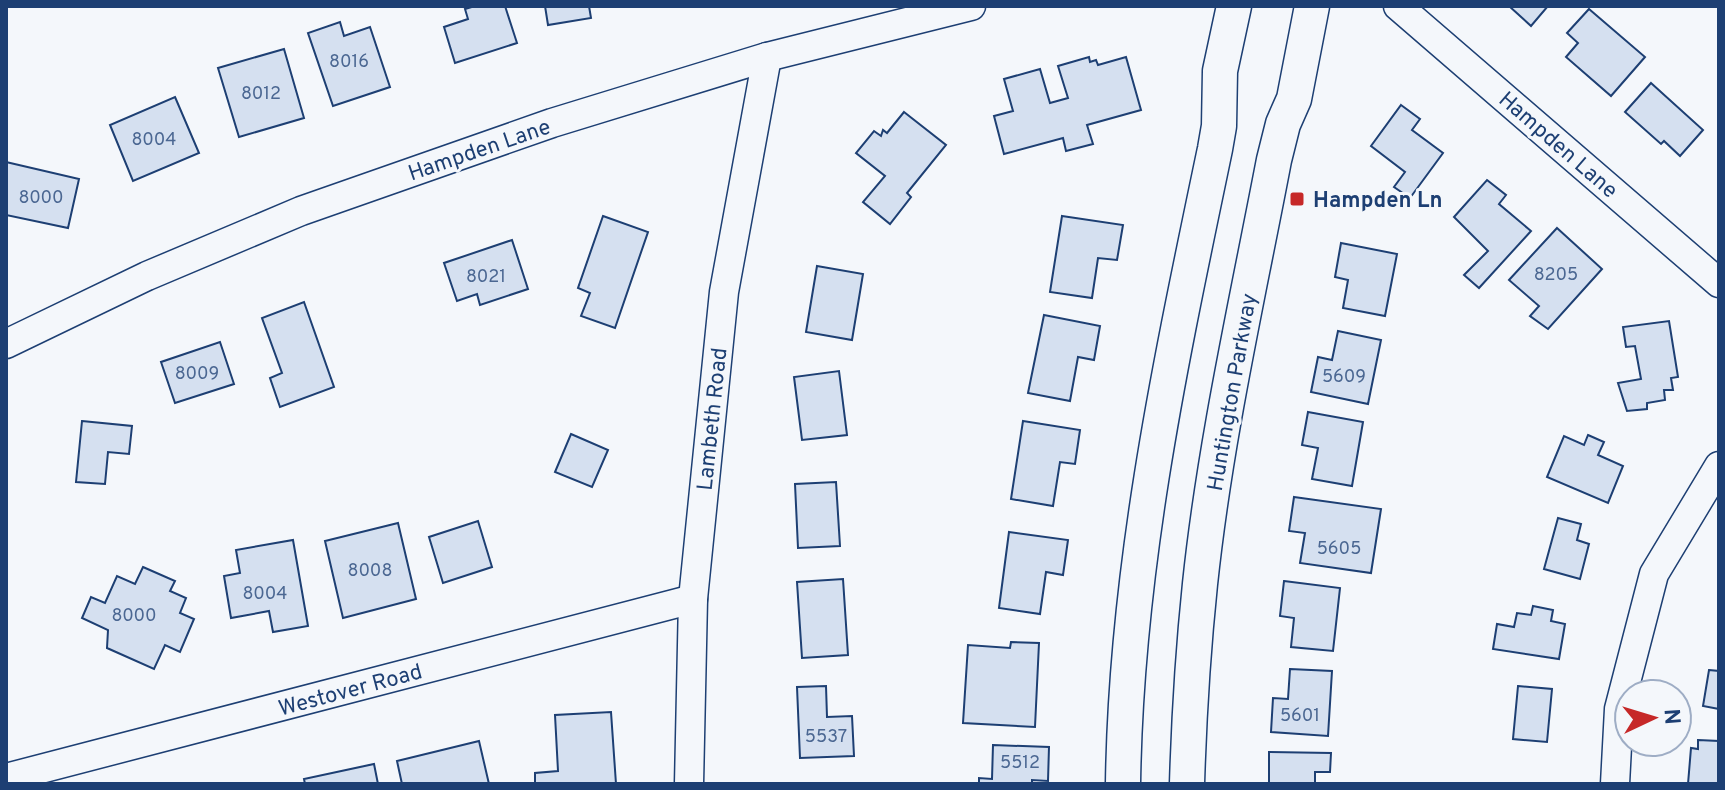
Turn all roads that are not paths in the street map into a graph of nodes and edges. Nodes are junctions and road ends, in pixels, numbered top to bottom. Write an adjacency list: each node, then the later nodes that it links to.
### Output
1 (971, 6): 5 (street, Hampden Lane)
2 (1234, 6): 12 (street)
3 (1312, 6): 13 (street, Huntington Parkway)
4 (1398, 6): 6 (street, Hampden Lane)
5 (767, 57): 7 (street, Hampden Lane); 9 (street, Lambeth Road)
6 (1719, 283)
7 (6, 344)
8 (1719, 466): 14 (street)
9 (693, 599): 10 (street, Westover Road); 11 (street, Lambeth Road)
10 (6, 778)
11 (689, 784)
12 (1123, 784)
13 (1187, 784)
14 (1615, 784)

